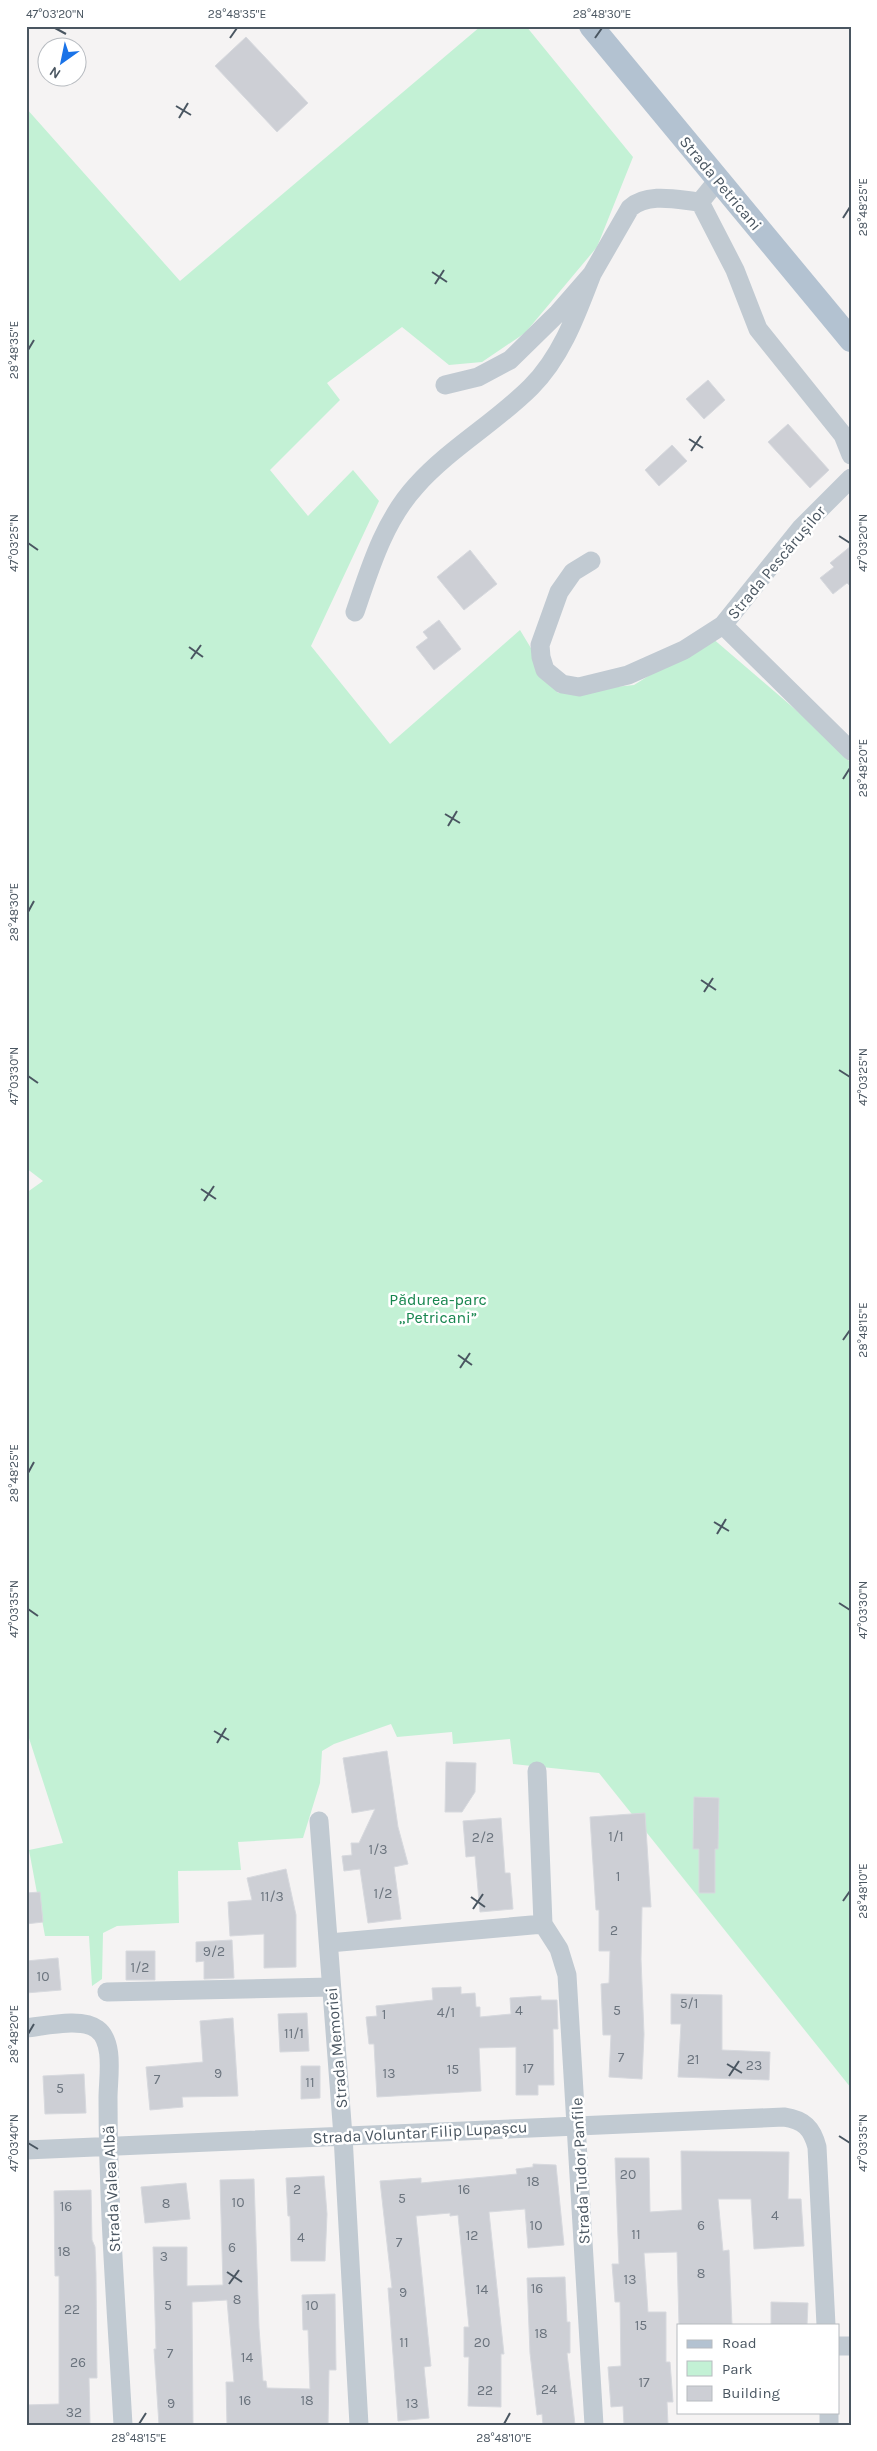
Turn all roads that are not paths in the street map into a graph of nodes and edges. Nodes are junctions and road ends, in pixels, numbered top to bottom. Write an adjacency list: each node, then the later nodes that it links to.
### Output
1 (591, 26): 2 (main road, Strada Petricani)
2 (718, 180): 3 (street); 5 (main road, Strada Petricani)
3 (700, 202): 4 (street); 7 (street)
4 (592, 274): 6 (street); 10 (street)
5 (851, 340)
6 (445, 385)
7 (851, 455)
8 (851, 478): 11 (street, Strada Pescărușilor)
9 (591, 561): 11 (street, Strada Pescărușilor)
10 (355, 612)
11 (723, 624): 12 (street, Strada Pescărușilor)
12 (851, 751)
13 (537, 1771): 15 (street)
14 (319, 1821): 16 (street, Strada Memoriei)
15 (543, 1924): 16 (street); 20 (street, Strada Tudor Panfile)
16 (329, 1943): 17 (street, Strada Memoriei)
17 (331, 1987): 18 (street); 21 (street, Strada Memoriei)
18 (107, 1992)
19 (26, 2028): 22 (street, Strada Valea Albă)
20 (577, 2124): 21 (street, Strada Voluntar Filip Lupașcu); 24 (street, Strada Voluntar Filip Lupașcu); 27 (street, Strada Tudor Panfile)
21 (343, 2136): 22 (street, Strada Voluntar Filip Lupașcu); 26 (street, Strada Memoriei)
22 (108, 2146): 23 (street, Strada Voluntar Filip Lupașcu); 25 (street, Strada Valea Albă)
23 (26, 2150)
24 (826, 2324)
25 (124, 2425)
26 (359, 2425)
27 (594, 2425)

